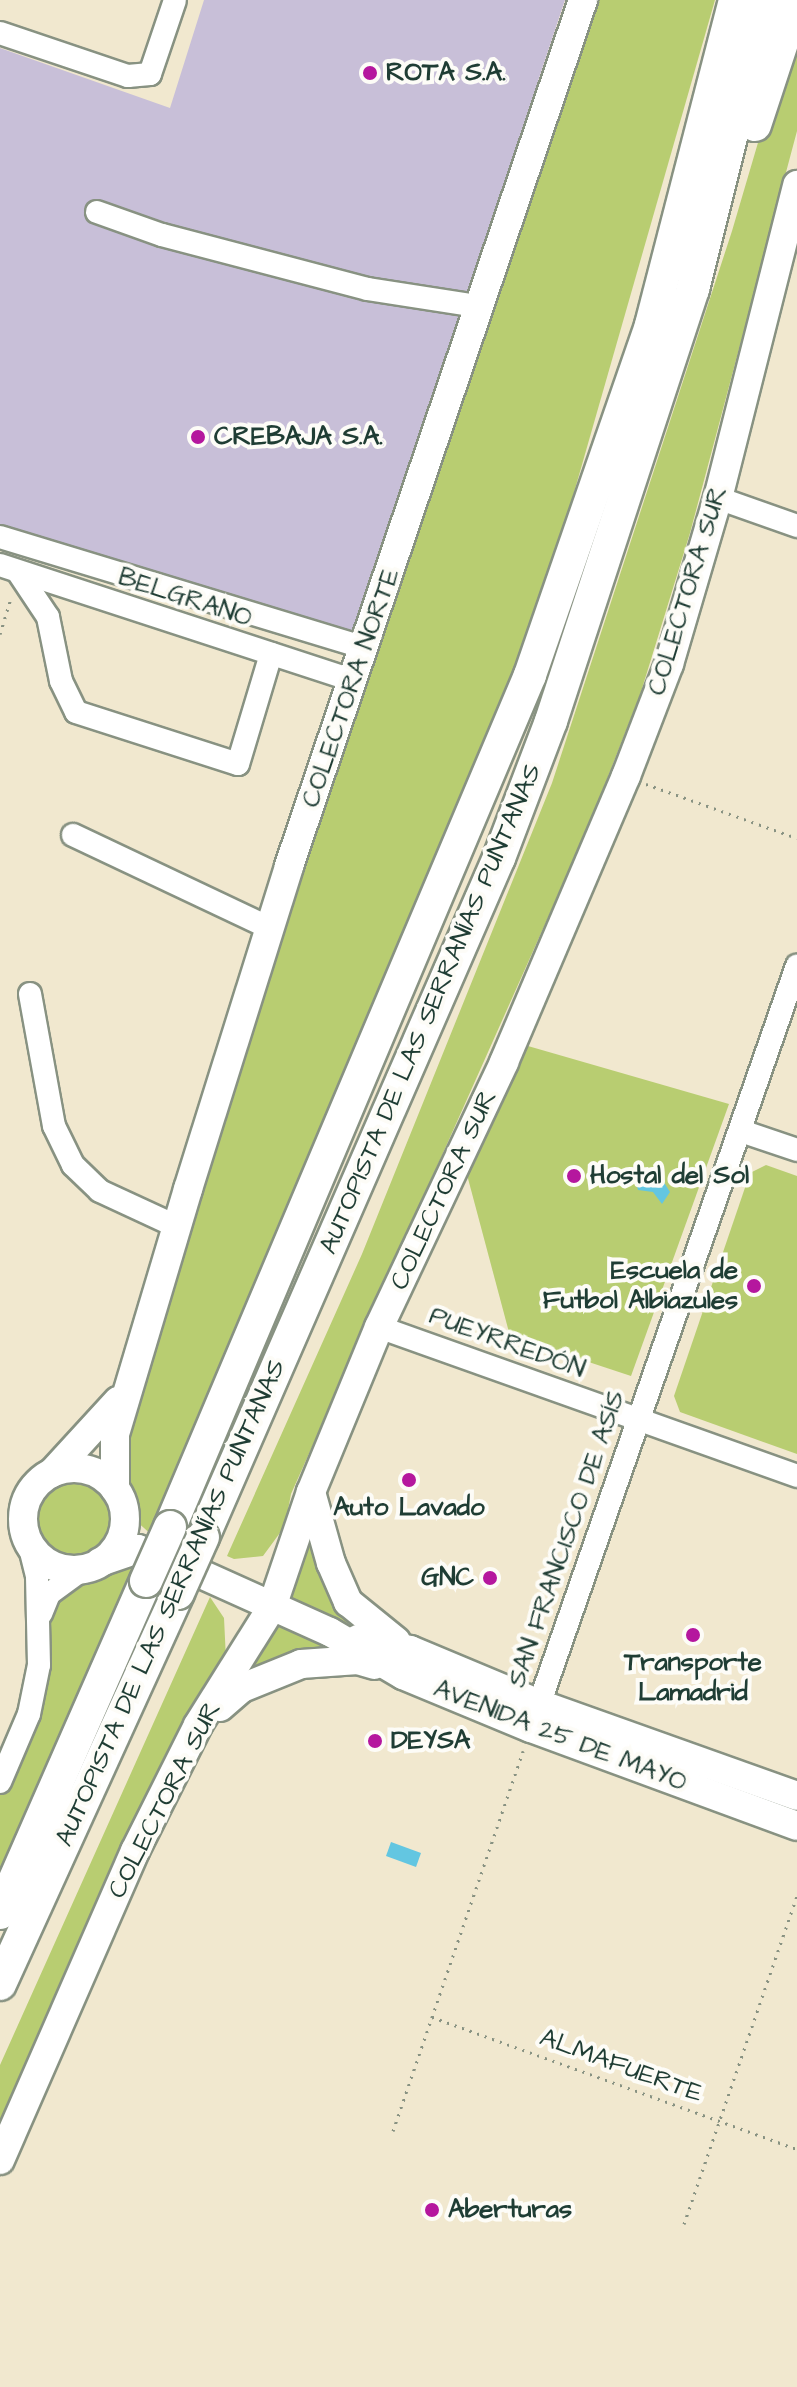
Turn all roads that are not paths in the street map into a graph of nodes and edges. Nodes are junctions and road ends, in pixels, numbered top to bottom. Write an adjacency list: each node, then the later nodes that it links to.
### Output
1 (175, 0): 6 (street)
2 (583, 0): 9 (main road, COLECTORA NORTE)
3 (735, 0): 43 (highway, AUTOPISTA DE LAS SERRANÍAS PUNTANAS, bridge)
4 (765, 0): 10 (highway, AUTOPISTA DE LAS SERRANÍAS PUNTANAS)
5 (796, 0): 10 (highway)
6 (0, 33)
7 (796, 195): 11 (main road, COLECTORA SUR)
8 (97, 212): 9 (street)
9 (477, 306): 15 (main road, COLECTORA NORTE)
10 (651, 423): 44 (highway, AUTOPISTA DE LAS SERRANÍAS PUNTANAS, bridge)
11 (718, 498): 12 (street); 25 (main road, COLECTORA SUR)
12 (797, 526)
13 (0, 537): 15 (street)
14 (9, 568): 16 (street, BELGRANO); 16 (street)
15 (366, 648): 17 (main road, COLECTORA NORTE)
16 (271, 654): 17 (street, BELGRANO)
17 (354, 681): 19 (main road, COLECTORA NORTE)
18 (73, 835): 19 (street)
19 (270, 928): 24 (main road, COLECTORA NORTE)
20 (797, 966): 22 (street, SAN FRANCISCO DE ASÍS)
21 (30, 994): 24 (street)
22 (741, 1131): 23 (street); 27 (street, SAN FRANCISCO DE ASÍS)
23 (797, 1150)
24 (178, 1227): 26 (main road, COLECTORA NORTE)
25 (379, 1327): 27 (street, PUEYRREDÓN); 30 (main road, COLECTORA SUR)
26 (132, 1380): 28 (main road, COLECTORA NORTE); 31 (main road, COLECTORA NORTE)
27 (639, 1420): 29 (street, PUEYRREDÓN); 38 (street, SAN FRANCISCO DE ASÍS)
28 (51, 1474): 31 (main road); 32 (main road)
29 (797, 1476)
30 (311, 1492): 35 (main road, COLECTORA SUR); 37 (main road)
31 (119, 1499): 33 (main road, AVENIDA 25 DE MAYO); 34 (main road)
32 (28, 1540): 34 (main road); 36 (street)
33 (172, 1561): 34 (main road, AVENIDA 25 DE MAYO); 35 (main road, AVENIDA 25 DE MAYO)
34 (91, 1566): 36 (street)
35 (272, 1607): 37 (main road, AVENIDA 25 DE MAYO); 39 (main road, COLECTORA SUR)
36 (40, 1618): 40 (street)
37 (407, 1662): 38 (main road, AVENIDA 25 DE MAYO); 39 (main road)
38 (535, 1716): 41 (main road, AVENIDA 25 DE MAYO); 42 (main road, AVENIDA 25 DE MAYO)
39 (198, 1725): 45 (main road, COLECTORA SUR)
40 (0, 1782)
41 (797, 1796)
42 (797, 1826)
43 (0, 1913)
44 (0, 1984)
45 (0, 2160)

